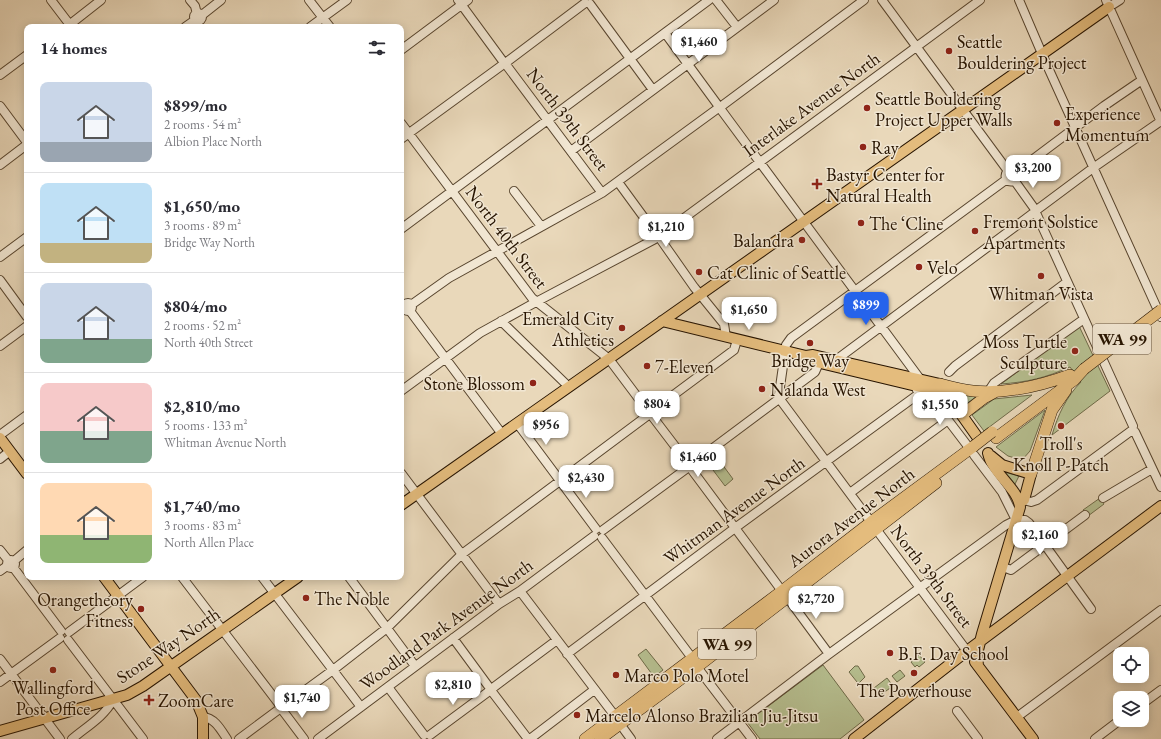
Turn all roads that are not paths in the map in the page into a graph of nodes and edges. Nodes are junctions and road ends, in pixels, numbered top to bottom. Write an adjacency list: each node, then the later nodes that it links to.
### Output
1 (52, 0): 20 (street)
2 (101, 0): 21 (street)
3 (190, 0): 19 (street)
4 (221, 0): 19 (street)
5 (309, 0): 18 (street)
6 (347, 0): 18 (street)
7 (709, 0): 25 (street)
8 (716, 0): 24 (street)
9 (774, 0): 24 (street)
10 (864, 0): 37 (street)
11 (882, 0): 26 (street)
12 (980, 0): 26 (street, Interlake Avenue North)
13 (1019, 0): 28 (street)
14 (1120, 0): 17 (street)
15 (462, 2): 27 (street); 31 (street, North 39th Street)
16 (588, 2): 30 (street); 31 (street)
17 (1108, 4): 28 (main road); 34 (street)
18 (323, 18): 22 (street); 23 (street)
19 (198, 19)
20 (67, 24)
21 (69, 24)
22 (314, 24)
23 (328, 24)
24 (737, 27): 32 (street)
25 (665, 33): 30 (street); 32 (street)
26 (916, 47): 38 (street); 48 (street, Interlake Avenue North)
27 (404, 48)
28 (1042, 54): 38 (main road); 42 (street)
29 (24, 57): 33 (street)
30 (630, 59): 35 (street); 39 (street)
31 (504, 63): 39 (street, North 39th Street); 43 (street)
32 (688, 64): 35 (street); 37 (street)
33 (0, 75)
34 (1142, 80): 40 (street); 42 (street)
35 (653, 90): 47 (street)
36 (0, 106): 45 (street)
37 (720, 107): 48 (street); 52 (street)
38 (963, 110): 51 (street); 57 (main road)
39 (547, 120): 47 (street, North 39th Street); 53 (street)
40 (1161, 121): 50 (street)
41 (404, 127): 43 (street, North 40th Street)
42 (1075, 127): 50 (street); 51 (street)
43 (409, 134): 44 (street); 53 (street, North 40th Street)
44 (404, 137)
45 (24, 141)
46 (24, 146): 49 (street)
47 (571, 151): 55 (street, North 39th Street)
48 (760, 162): 57 (street); 60 (street, Interlake Avenue North)
49 (0, 165)
50 (1093, 168): 56 (street); 70 (street)
51 (1011, 176): 56 (street); 66 (street)
52 (618, 182): 55 (street); 60 (street, North 39th Street)
53 (452, 191): 59 (street); 62 (street, North 40th Street)
54 (514, 191): 58 (street)
55 (602, 193): 58 (street)
56 (1035, 212): 65 (street); 76 (street)
57 (804, 222): 66 (street); 67 (main road)
58 (541, 226): 62 (street)
59 (404, 227)
60 (658, 237): 67 (street, North 39th Street); 68 (street, Interlake Avenue North)
61 (24, 239): 63 (street)
62 (497, 252): 68 (street, North 40th Street); 69 (street)
63 (0, 257)
64 (0, 280): 71 (street)
65 (1067, 282): 73 (street); 88 (street)
66 (855, 291): 76 (street); 81 (street)
67 (700, 294): 74 (main road); 78 (street, North 39th Street)
68 (536, 302): 75 (street, Interlake Avenue North); 85 (street, North 40th Street)
69 (406, 307): 84 (street)
70 (1160, 309): 72 (street); 82 (street); 89 (highway, Aurora Avenue North / WA 99, bridge)
71 (24, 313)
72 (1161, 318)
73 (1084, 319): 82 (street); 94 (street)
74 (662, 321): 78 (main road); 85 (main road)
75 (501, 322): 84 (street, Interlake Avenue North); 92 (street)
76 (881, 327): 86 (street); 91 (street)
77 (24, 328): 80 (street)
78 (726, 337): 79 (main road)
79 (737, 340): 81 (main road); 97 (street)
80 (0, 346)
81 (785, 351): 83 (main road); 96 (street)
82 (1100, 353): 102 (street)
83 (806, 356): 86 (main road); 87 (main road)
84 (445, 357): 93 (street, Interlake Avenue North); 103 (street)
85 (609, 359): 92 (main road); 97 (street, North 40th Street)
86 (836, 360): 91 (main road)
87 (819, 363): 91 (main road); 96 (street, Woodland Park Avenue North)
88 (949, 372)
89 (1072, 378): 94 (highway); 105 (highway, Aurora Avenue North / WA 99, bridge); 112 (highway)
90 (940, 384): 91 (main road); 94 (highway); 95 (main road)
91 (918, 386): 95 (main road); 100 (street); 108 (street, Whitman Avenue North)
92 (569, 387): 101 (main road)
93 (404, 389)
94 (993, 391): 98 (highway)
95 (949, 397): 98 (main road)
96 (779, 398): 108 (street, North 39th Street); 109 (street, Woodland Park Avenue North)
97 (650, 413): 109 (street, North 40th Street); 114 (street)
98 (962, 415): 105 (main road)
99 (24, 417): 104 (street)
100 (948, 420): 105 (street); 116 (street)
101 (517, 424): 103 (main road); 114 (street)
102 (1133, 430): 110 (street); 119 (street)
103 (502, 434): 117 (main road)
104 (0, 436): 106 (main road)
105 (977, 449): 112 (main road); 119 (main road); 123 (street); 124 (highway, Aurora Avenue North / WA 99)
106 (10, 451): 107 (street); 111 (main road)
107 (0, 459)
108 (827, 462): 116 (street, North 39th Street); 125 (street, Whitman Avenue North)
109 (689, 466): 125 (street, North 40th Street); 126 (street, Woodland Park Avenue North)
110 (1152, 469): 115 (street); 118 (street)
111 (24, 470)
112 (1031, 474): 119 (main road)
113 (404, 477): 117 (street)
114 (560, 481): 126 (street); 130 (street)
115 (1161, 488)
116 (850, 492): 124 (street, North 39th Street)
117 (416, 494): 120 (main road); 130 (street)
118 (1103, 498)
119 (1022, 501): 123 (main road)
120 (404, 503)
121 (1161, 506): 134 (main road)
122 (1085, 515): 127 (street)
123 (1016, 520): 127 (street); 132 (main road); 141 (street)
124 (873, 525): 141 (street, North 39th Street); 144 (highway, Aurora Avenue North / WA 99)
125 (735, 528): 144 (street, North 40th Street); 145 (street, Whitman Avenue North)
126 (599, 533): 142 (street, Woodland Park Avenue North); 145 (street)
127 (1044, 544): 132 (street); 134 (street)
128 (0, 550): 131 (street)
129 (24, 553): 131 (street)
130 (462, 554): 147 (street); 152 (street)
131 (11, 564): 133 (street); 154 (street)
132 (1003, 567): 150 (main road)
133 (0, 571)
134 (1068, 577): 148 (street); 151 (main road)
135 (106, 580): 146 (main road)
136 (139, 580): 146 (street)
137 (184, 580): 153 (street)
138 (264, 580): 143 (street)
139 (294, 580): 143 (main road, Stone Way North)
140 (351, 580): 152 (street)
141 (920, 588): 158 (street, North 39th Street); 160 (street)
142 (520, 591): 147 (street, Woodland Park Avenue North); 156 (street)
143 (275, 593): 153 (main road, Stone Way North); 166 (street)
144 (784, 594): 160 (street, North 40th Street); 162 (highway, Aurora Avenue North / WA 99)
145 (646, 595): 159 (street, Whitman Avenue North); 162 (street)
146 (117, 596): 154 (street); 163 (main road)
147 (499, 604): 155 (street, Woodland Park Avenue North)
148 (1091, 609)
149 (1161, 610): 179 (street)
150 (988, 613): 151 (main road); 157 (main road)
151 (1007, 622): 157 (main road)
152 (387, 628): 164 (street); 166 (street)
153 (222, 630): 163 (main road, Stone Way North); 176 (street)
154 (65, 635): 167 (street); 174 (street)
155 (453, 638): 164 (street, Woodland Park Avenue North); 170 (street)
156 (557, 640): 159 (street); 170 (street)
157 (980, 642): 158 (main road); 165 (main road)
158 (967, 651): 165 (main road, North 39th Street); 201 (main road)
159 (567, 654): 171 (street)
160 (829, 654): 182 (street)
161 (0, 659): 167 (street)
162 (695, 662): 181 (highway, Aurora Avenue North / WA 99); 182 (street)
163 (171, 666): 174 (main road, Stone Way North); 178 (main road)
164 (415, 666): 169 (street, Woodland Park Avenue North)
165 (978, 666): 179 (main road, North 39th Street)
166 (333, 670): 175 (street); 176 (street)
167 (11, 674): 168 (street); 180 (street)
168 (0, 682)
169 (388, 687): 175 (street, Woodland Park Avenue North); 185 (street)
170 (491, 690): 185 (street); 195 (street)
171 (594, 690): 181 (street); 195 (street)
172 (1161, 690): 173 (street)
173 (1149, 699)
174 (113, 700): 180 (main road, Stone Way North); 188 (street); 189 (street)
175 (361, 707): 194 (street, Woodland Park Avenue North)
176 (281, 708): 192 (street); 193 (street)
177 (957, 711): 186 (street)
178 (203, 717): 190 (main road); 191 (street)
179 (1016, 717): 202 (main road, North 39th Street)
180 (45, 719): 184 (main road, Stone Way North); 187 (street)
181 (617, 720): 196 (highway, Aurora Avenue North / WA 99); 197 (highway, Aurora Avenue North / WA 99); 198 (street)
182 (739, 722): 199 (street); 200 (street)
183 (1113, 725): 203 (street)
184 (0, 732)
185 (427, 737)
186 (974, 738)
187 (60, 739)
188 (72, 739)
189 (143, 739)
190 (203, 739)
191 (227, 739)
192 (239, 739)
193 (304, 739)
194 (318, 739)
195 (529, 739)
196 (585, 739)
197 (600, 739)
198 (632, 739)
199 (717, 739)
200 (752, 739)
201 (854, 739)
202 (1033, 739)
203 (1095, 739)

